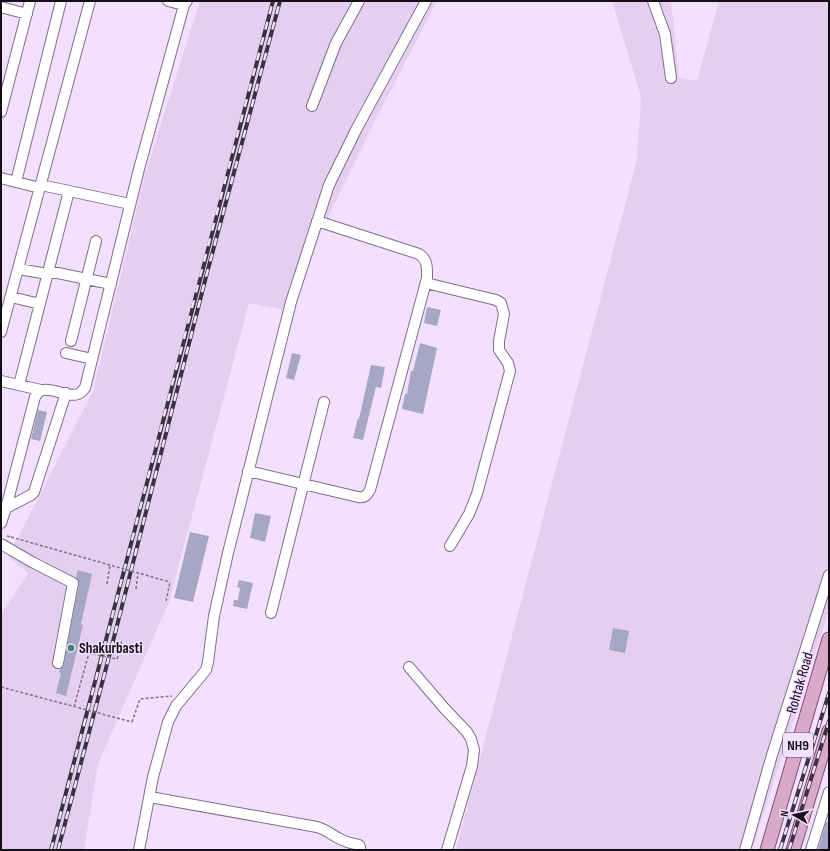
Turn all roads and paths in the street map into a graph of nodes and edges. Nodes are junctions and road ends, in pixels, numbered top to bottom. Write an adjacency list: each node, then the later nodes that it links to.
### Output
1 (30, 1): 10 (street)
2 (61, 1): 15 (street)
3 (90, 1): 16 (street)
4 (168, 1): 8 (street)
5 (359, 1): 12 (street)
6 (426, 1): 19 (street)
7 (653, 1): 11 (street)
8 (186, 3): 18 (street)
9 (1, 6): 10 (street)
10 (27, 14): 13 (street)
11 (670, 78)
12 (312, 106)
13 (1, 112)
14 (1, 178): 15 (street)
15 (16, 182): 16 (street)
16 (40, 186): 17 (street); 21 (street)
17 (69, 191): 18 (street); 22 (street)
18 (130, 204): 25 (street)
19 (317, 221): 24 (street); 37 (street)
20 (96, 241): 23 (street)
21 (18, 270): 22 (street); 26 (street)
22 (48, 272): 23 (street); 27 (street)
23 (87, 278): 25 (street); 29 (street)
24 (426, 283): 38 (street); 43 (street)
25 (111, 284): 31 (street)
26 (11, 297): 27 (street); 28 (street)
27 (40, 304): 33 (street)
28 (1, 332)
29 (71, 341)
30 (66, 353): 31 (street)
31 (92, 360): 35 (street)
32 (1, 381): 33 (street)
33 (18, 385): 34 (street)
34 (41, 390): 35 (street); 39 (street)
35 (66, 393): 39 (street)
36 (324, 402): 38 (street)
37 (248, 471): 38 (street); 56 (street)
38 (304, 484): 50 (street)
39 (6, 508): 40 (street)
40 (1, 523)
41 (11, 537): 44 (path, bridge)
42 (1, 544): 53 (street)
43 (450, 546)
44 (110, 565): 45 (path, bridge); 47 (path)
45 (138, 573): 48 (path); 49 (path, bridge)
46 (829, 575): 64 (street)
47 (107, 584)
48 (136, 589)
49 (166, 601)
50 (271, 613)
51 (829, 639): 65 (main road, Rohtak Road / NH9)
52 (122, 640): 57 (path, bridge)
53 (58, 663)
54 (410, 667): 63 (street)
55 (1, 688): 57 (path, bridge)
56 (186, 694): 57 (path, bridge); 60 (street)
57 (74, 707)
58 (829, 731): 66 (main road, NH9)
59 (829, 792): 67 (street)
60 (150, 797): 61 (street); 62 (street)
61 (139, 850)
62 (360, 850)
63 (447, 850)
64 (745, 850)
65 (767, 850)
66 (793, 850)
67 (811, 850)

